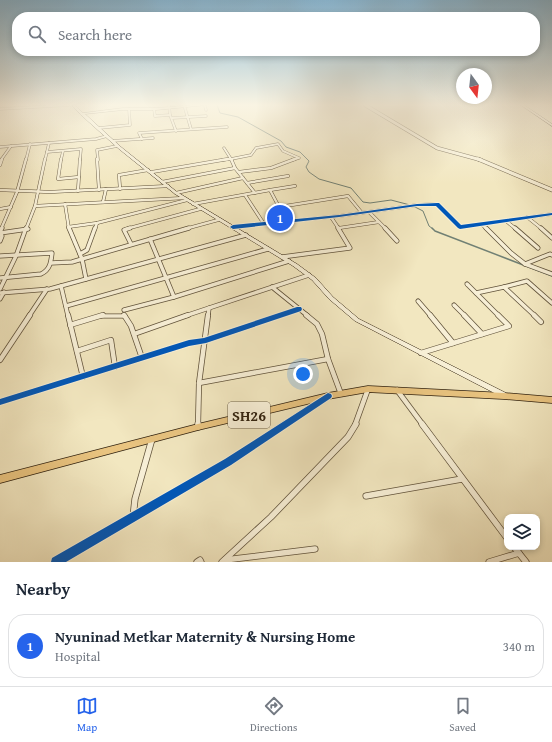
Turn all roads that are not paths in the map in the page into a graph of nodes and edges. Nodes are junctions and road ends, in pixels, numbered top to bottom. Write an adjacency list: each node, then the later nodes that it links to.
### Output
1 (102, 131): 4 (main road)
2 (172, 131): 6 (street)
3 (409, 131): 34 (street)
4 (107, 136): 7 (main road); 8 (street)
5 (153, 138): 6 (street)
6 (142, 139): 7 (street)
7 (112, 141): 11 (main road)
8 (49, 143): 9 (street); 15 (street)
9 (30, 144): 10 (street); 36 (street)
10 (11, 146): 12 (street); 16 (street)
11 (117, 146): 20 (main road); 32 (street)
12 (0, 147)
13 (224, 148): 17 (street)
14 (63, 151): 15 (street); 23 (street); 23 (street)
15 (47, 152): 37 (street)
16 (1, 158): 18 (street)
17 (231, 159): 19 (street); 20 (street); 21 (street)
18 (0, 165)
19 (235, 168): 21 (street); 25 (street)
20 (150, 171): 25 (main road); 30 (street)
21 (240, 172): 24 (street)
22 (288, 176): 26 (street)
23 (79, 177): 35 (street)
24 (243, 178): 26 (street); 38 (street)
25 (162, 182): 27 (main road)
26 (247, 182): 39 (street)
27 (168, 186): 30 (street); 38 (main road)
28 (295, 186): 33 (street)
29 (106, 189): 30 (street); 32 (street); 42 (street)
30 (120, 189)
31 (0, 190): 36 (street)
32 (99, 190): 35 (street)
33 (270, 190): 39 (street); 47 (street)
34 (552, 190)
35 (78, 191): 37 (street)
36 (17, 192): 37 (street); 46 (street)
37 (39, 192): 45 (street)
38 (176, 193): 41 (main road)
39 (255, 193): 40 (street)
40 (245, 195): 44 (street); 62 (street)
41 (185, 199): 42 (street); 44 (main road); 61 (street)
42 (103, 202): 43 (street)
43 (65, 204): 45 (street); 64 (street)
44 (193, 204): 49 (main road)
45 (35, 206): 67 (street)
46 (11, 207): 48 (street); 68 (street)
47 (279, 207): 51 (street); 59 (street)
48 (0, 209)
49 (200, 209): 57 (main road); 74 (street)
50 (369, 212): 51 (street); 60 (street); 63 (street)
51 (362, 213): 54 (street)
52 (547, 214): 53 (street); 55 (street); 56 (street)
53 (552, 214)
54 (331, 217): 59 (street); 66 (street)
55 (527, 217): 58 (street); 70 (street)
56 (552, 218)
57 (218, 220): 65 (main road); 71 (street)
58 (506, 221): 63 (street); 75 (street)
59 (287, 222): 62 (street)
60 (379, 222): 66 (street); 73 (street)
61 (97, 223): 64 (street); 77 (street)
62 (264, 224): 65 (street)
63 (481, 224): 86 (street)
64 (68, 226): 77 (street)
65 (233, 228): 69 (main road)
66 (339, 228): 81 (street)
67 (28, 229): 68 (street); 80 (street)
68 (0, 232): 72 (street)
69 (246, 235): 76 (main road); 83 (street)
70 (552, 238)
71 (150, 239): 74 (street); 83 (street)
72 (0, 241)
73 (397, 241)
74 (131, 244): 82 (street)
75 (538, 248)
76 (268, 249): 81 (main road); 91 (street)
77 (80, 254): 82 (street)
78 (552, 255): 86 (street)
79 (0, 256): 80 (street)
80 (16, 256): 85 (street); 90 (street)
81 (282, 257): 84 (main road)
82 (82, 259): 85 (street); 92 (street)
83 (158, 259): 91 (street); 92 (street)
84 (289, 261): 88 (main road); 101 (street)
85 (51, 263): 90 (street)
86 (525, 264): 87 (street)
87 (552, 274)
88 (309, 276): 95 (street); 117 (main road)
89 (0, 278): 90 (street)
90 (5, 278): 97 (street)
91 (166, 278): 101 (street); 106 (street)
92 (86, 279): 94 (street)
93 (467, 284): 100 (street)
94 (61, 286): 98 (street); 106 (street)
95 (272, 287): 107 (street); 108 (street)
96 (504, 287): 100 (street); 104 (street); 110 (street)
97 (0, 288)
98 (47, 289): 99 (street); 120 (street)
99 (2, 292): 102 (street)
100 (476, 293): 113 (street)
101 (174, 297): 109 (street)
102 (0, 299)
103 (418, 300): 115 (street)
104 (552, 303)
105 (454, 305): 113 (street)
106 (66, 306): 111 (street)
107 (209, 308): 112 (street); 114 (street)
108 (299, 309): 114 (street); 119 (street)
109 (124, 310)
110 (541, 322)
111 (70, 325): 112 (street); 116 (street)
112 (134, 334): 118 (street)
113 (482, 334): 115 (street)
114 (204, 341): 118 (street); 123 (street)
115 (453, 343): 117 (street)
116 (77, 351): 121 (street); 122 (street)
117 (420, 353): 128 (main road)
118 (142, 358): 121 (street)
119 (328, 359): 123 (street); 126 (street)
120 (0, 360)
121 (115, 366): 122 (street)
122 (83, 377): 130 (street)
123 (199, 383): 131 (street)
124 (368, 389): 125 (main road, SH26); 126 (main road, SH26); 141 (street)
125 (396, 390): 128 (main road, SH26); 134 (street)
126 (341, 394): 127 (main road, SH26)
127 (328, 396): 131 (main road, SH26); 136 (street)
128 (504, 396): 129 (main road, SH26)
129 (552, 400)
130 (0, 402)
131 (198, 427): 132 (main road, SH26)
132 (152, 439): 133 (main road, SH26); 136 (street)
133 (0, 479)
134 (462, 479): 135 (street); 137 (street)
135 (366, 496)
136 (133, 517): 142 (street)
137 (504, 534)
138 (315, 549): 141 (street)
139 (516, 550): 140 (street)
140 (519, 554): 145 (street); 146 (street)
141 (223, 561)
142 (56, 562)
143 (197, 562): 144 (street)
144 (200, 562)
145 (489, 562)
146 (526, 562)

